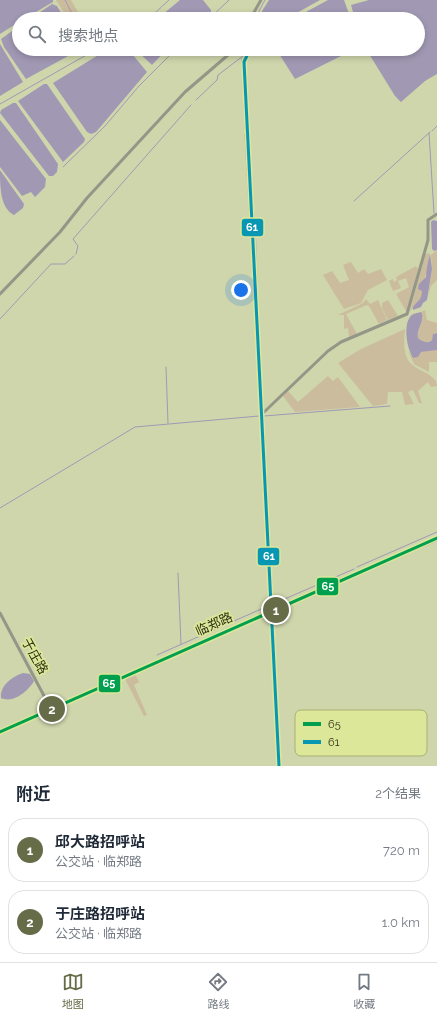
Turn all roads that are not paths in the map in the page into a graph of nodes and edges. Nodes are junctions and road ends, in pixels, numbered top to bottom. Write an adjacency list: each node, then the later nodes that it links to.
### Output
1 (261, 0): 2 (street)
2 (255, 12)
3 (227, 56): 6 (street)
4 (247, 56): 7 (street)
5 (437, 214): 7 (street)
6 (0, 294)
7 (262, 414): 9 (street)
8 (437, 538): 9 (main road, 临郑路)
9 (271, 610): 11 (main road, 临郑路); 13 (street)
10 (0, 613): 11 (street, 于庄路)
11 (51, 708): 12 (main road, 临郑路)
12 (0, 732)
13 (279, 766)

